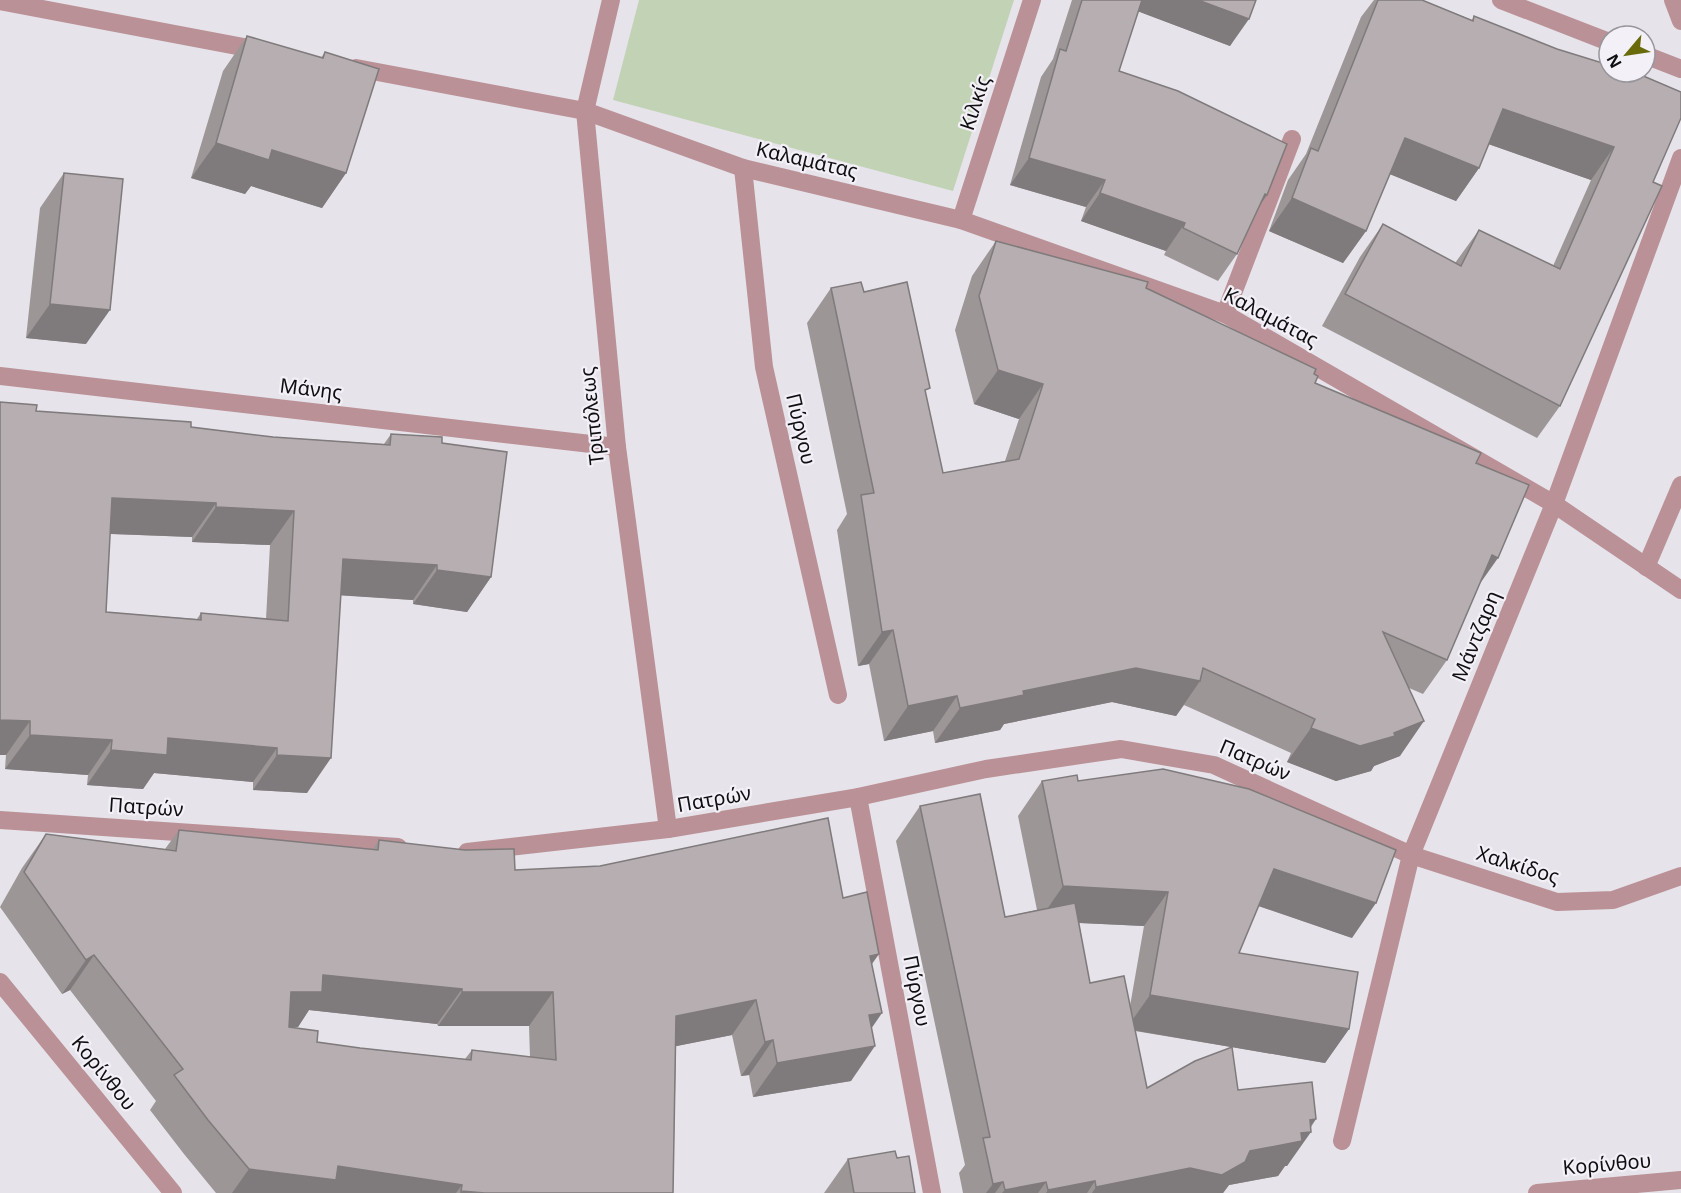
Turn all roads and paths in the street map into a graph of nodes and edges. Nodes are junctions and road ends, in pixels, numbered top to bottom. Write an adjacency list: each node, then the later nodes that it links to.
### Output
1 (611, 0): 12 (street, Τριπόλεως)
2 (1032, 0): 16 (street, Κιλκίς)
3 (1501, 0): 7 (street)
4 (1673, 0): 6 (street)
5 (0, 1): 8 (street)
6 (1681, 21)
7 (1597, 37)
8 (281, 54)
9 (1657, 60): 11 (street)
10 (339, 65): 12 (street, Καλαμάτας)
11 (1681, 69)
12 (585, 111): 15 (street, Καλαμάτας); 19 (street, Τριπόλεως)
13 (1292, 139): 17 (street)
14 (1681, 158): 21 (street, Μάντζαρη)
15 (742, 168): 16 (street, Καλαμάτας); 24 (street, Πύργου)
16 (961, 220): 17 (street, Καλαμάτας)
17 (1225, 314): 21 (street, Καλαμάτας)
18 (0, 376): 19 (street, Μάνης)
19 (617, 447): 27 (street, Τριπόλεως)
20 (1681, 485): 22 (street)
21 (1554, 504): 22 (street, Καλαμάτας); 30 (street, Μάντζαρη)
22 (1646, 567): 23 (street, Καλαμάτας)
23 (1681, 590)
24 (838, 695)
25 (858, 797): 27 (street, Πατρών); 30 (street, Πατρών); 36 (street, Πύργου)
26 (0, 820): 28 (street, Πατρών)
27 (668, 829): 29 (street, Πατρών)
28 (411, 848)
29 (446, 851)
30 (1411, 855): 31 (street, Χαλκίδος); 33 (street, Μάντζαρη)
31 (1681, 876)
32 (0, 982): 35 (street, Κορίνθου)
33 (1342, 1141)
34 (1681, 1180): 37 (street, Κορίνθου)
35 (173, 1193)
36 (932, 1193)
37 (1537, 1193)

